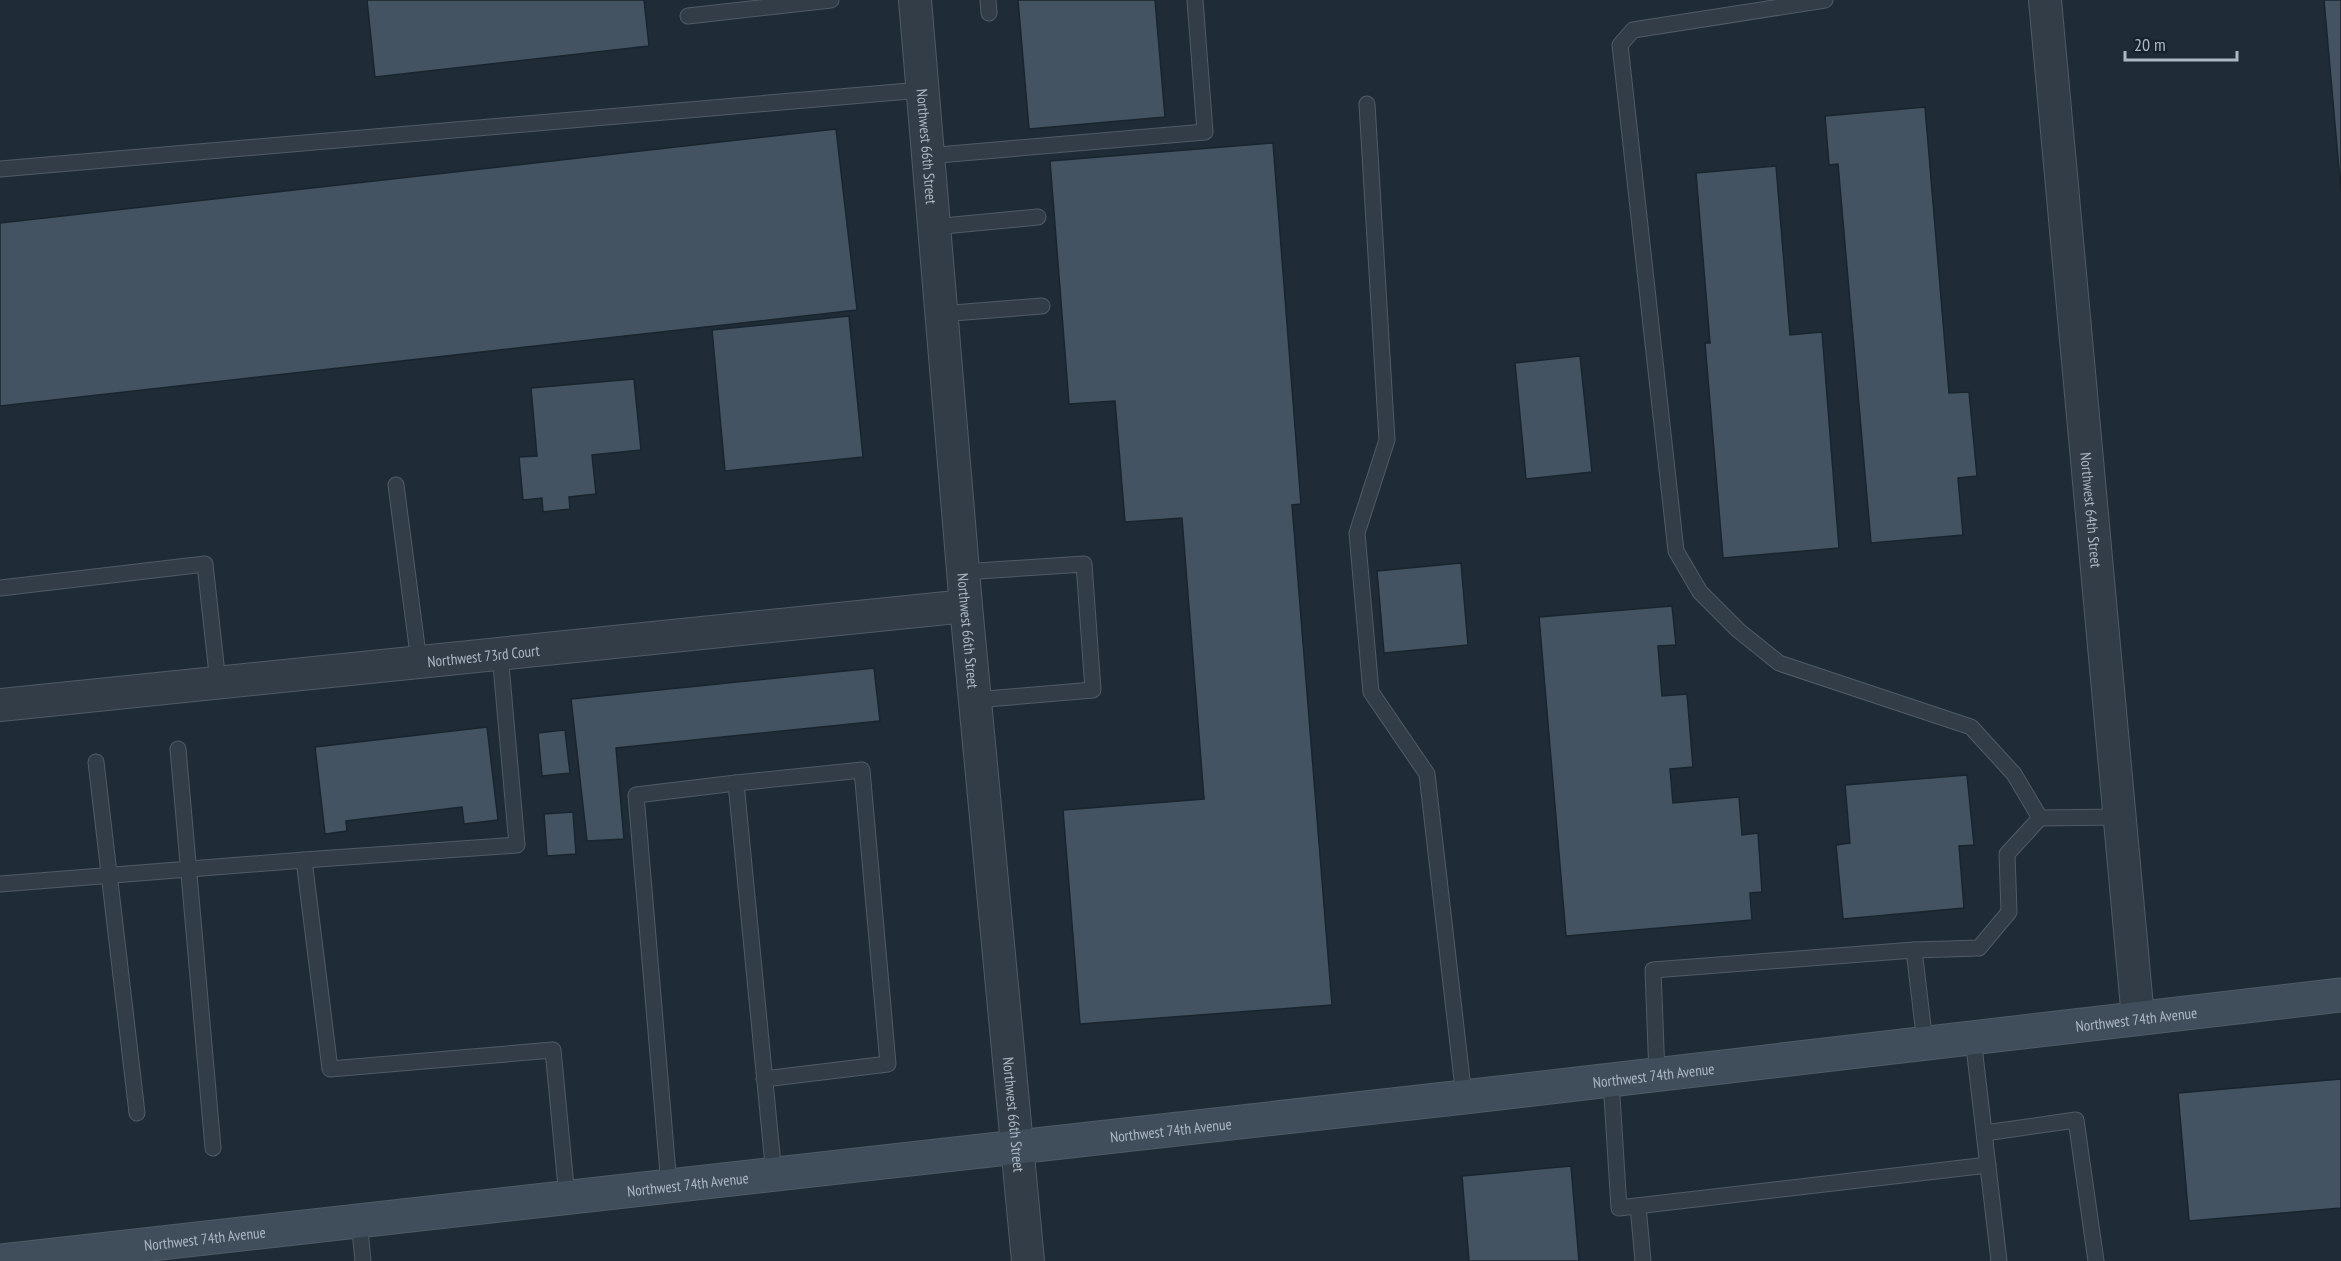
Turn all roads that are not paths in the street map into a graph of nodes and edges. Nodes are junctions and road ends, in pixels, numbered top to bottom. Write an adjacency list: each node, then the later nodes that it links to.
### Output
1 (831, 0): 6 (lane)
2 (915, 0): 8 (street, Northwest 66th Street)
3 (1196, 0): 10 (lane)
4 (1825, 0): 29 (lane)
5 (2045, 0): 28 (street, Northwest 64th Street)
6 (771, 3): 7 (lane)
7 (688, 16)
8 (921, 90): 10 (street, Northwest 66th Street); 11 (lane)
9 (1368, 104): 42 (lane)
10 (927, 156): 13 (street, Northwest 66th Street)
11 (0, 169)
12 (1038, 217): 13 (lane)
13 (933, 227): 15 (street, Northwest 66th Street)
14 (1042, 306): 15 (lane)
15 (940, 314): 17 (street, Northwest 66th Street)
16 (396, 485): 21 (lane)
17 (963, 572): 19 (street, Northwest 66th Street); 23 (lane)
18 (0, 588): 22 (lane)
19 (966, 606): 20 (street, Northwest 73rd Court); 23 (street, Northwest 66th Street)
20 (500, 654): 21 (street, Northwest 73rd Court); 30 (lane)
21 (419, 662): 22 (street, Northwest 73rd Court)
22 (218, 683): 24 (street, Northwest 73rd Court)
23 (975, 700): 45 (street, Northwest 66th Street)
24 (0, 705)
25 (178, 749): 31 (lane)
26 (96, 762): 32 (lane)
27 (736, 783): 40 (lane); 40 (lane); 49 (lane)
28 (2120, 817): 29 (lane); 36 (street, Northwest 64th Street)
29 (2040, 818): 34 (lane)
30 (304, 860): 31 (lane); 50 (lane)
31 (188, 869): 32 (lane); 46 (lane)
32 (109, 875): 33 (lane); 43 (lane)
33 (0, 884)
34 (1914, 950): 38 (lane); 39 (lane)
35 (2341, 995): 36 (street, Northwest 74th Avenue)
36 (2138, 1018): 37 (street, Northwest 74th Avenue)
37 (1973, 1038): 38 (street, Northwest 74th Avenue); 44 (lane)
38 (1925, 1044): 39 (street, Northwest 74th Avenue)
39 (1657, 1075): 41 (street, Northwest 74th Avenue)
40 (764, 1079): 48 (lane)
41 (1611, 1081): 42 (street, Northwest 74th Avenue); 51 (lane)
42 (1464, 1097): 45 (street, Northwest 74th Avenue)
43 (137, 1113)
44 (1984, 1133): 47 (lane); 60 (lane)
45 (1018, 1147): 48 (street, Northwest 74th Avenue); 57 (street, Northwest 66th Street)
46 (213, 1148)
47 (1988, 1165): 51 (lane); 59 (lane)
48 (774, 1175): 49 (street, Northwest 74th Avenue)
49 (669, 1185): 50 (street, Northwest 74th Avenue)
50 (567, 1197): 52 (street, Northwest 74th Avenue)
51 (1638, 1206): 58 (lane)
52 (359, 1220): 53 (street, Northwest 74th Avenue); 56 (lane)
53 (182, 1251): 54 (street, Northwest 74th Avenue)
54 (88, 1256): 55 (street, Northwest 74th Avenue)
55 (0, 1261)
56 (363, 1261)
57 (1028, 1261)
58 (1643, 1261)
59 (2000, 1261)
60 (2096, 1261)

